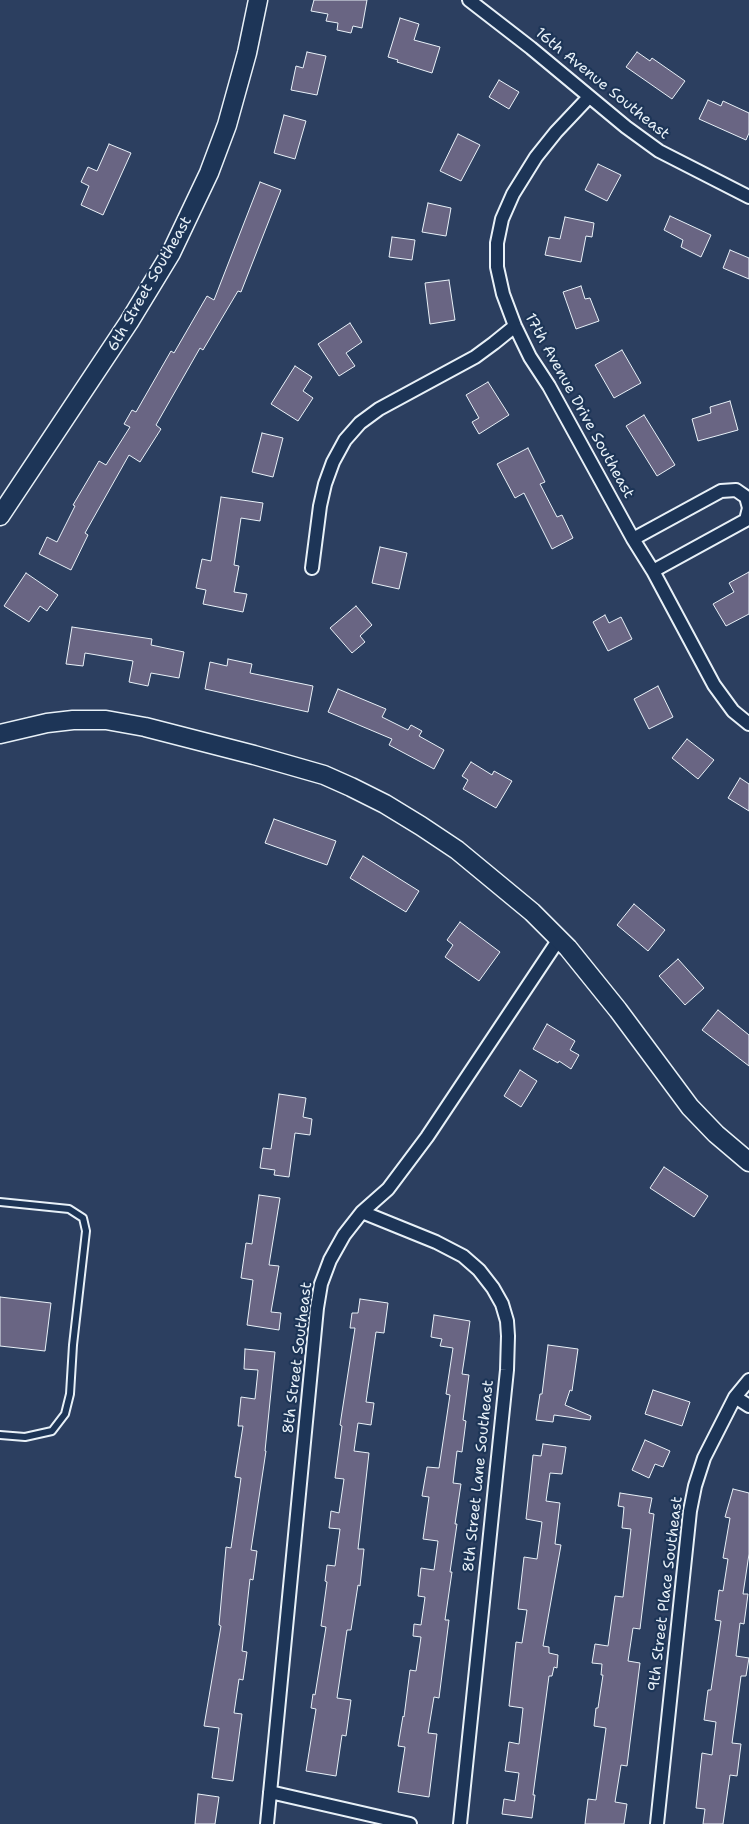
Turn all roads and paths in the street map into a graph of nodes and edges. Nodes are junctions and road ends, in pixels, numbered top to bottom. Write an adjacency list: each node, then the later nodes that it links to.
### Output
1 (258, 0): 6 (street, 6th Street Southeast)
2 (469, 0): 3 (street, 16th Avenue Southeast)
3 (589, 97): 4 (street, 16th Avenue Southeast); 5 (street, 17th Avenue Drive Southeast)
4 (749, 196)
5 (515, 326): 7 (street, 17th Avenue Drive Southeast); 8 (street)
6 (0, 516)
7 (633, 539): 9 (street, 17th Avenue Drive Southeast); 9 (street)
8 (312, 568)
9 (653, 571): 10 (street, 17th Avenue Drive Southeast)
10 (749, 724)
11 (0, 734): 12 (street)
12 (559, 939): 13 (street); 15 (street, 8th Street Southeast)
13 (749, 1162)
14 (0, 1202): 19 (lane)
15 (362, 1212): 20 (street, 8th Street Southeast); 23 (street, 8th Street Lane Southeast)
16 (749, 1380): 17 (street, 9th Street Place Southeast)
17 (735, 1398): 18 (street); 24 (street, 9th Street Place Southeast)
18 (749, 1406)
19 (0, 1435)
20 (270, 1792): 21 (street, 8th Street Southeast); 22 (street)
21 (267, 1824)
22 (410, 1824)
23 (460, 1824)
24 (657, 1824)

